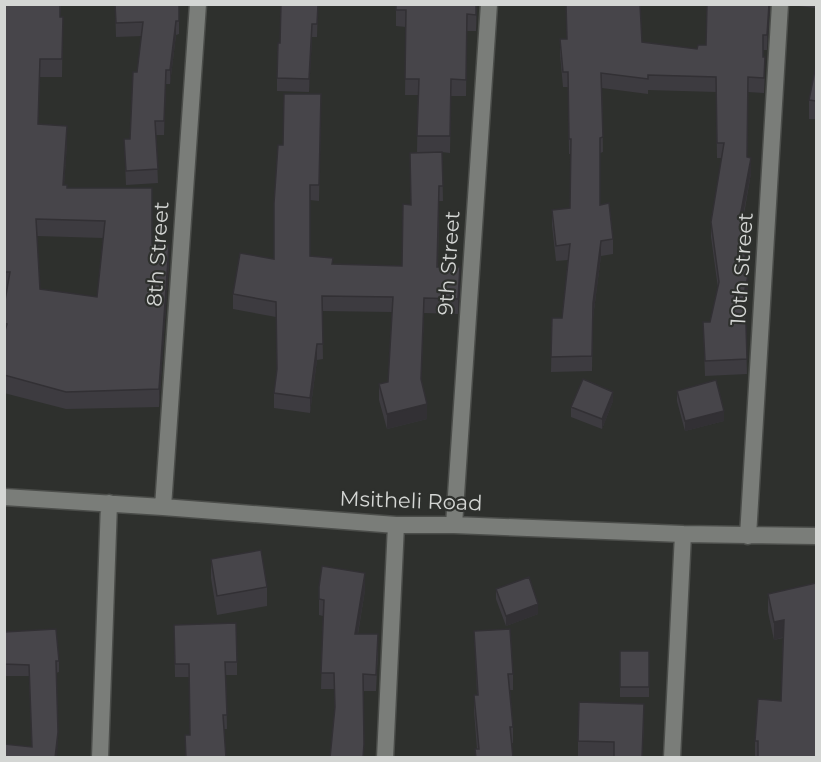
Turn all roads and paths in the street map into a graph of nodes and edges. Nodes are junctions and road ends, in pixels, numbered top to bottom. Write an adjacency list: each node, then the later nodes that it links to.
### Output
1 (198, 4): 6 (street, 8th Street)
2 (489, 4): 8 (street, 9th Street)
3 (780, 4): 10 (street, 10th Street)
4 (4, 497): 5 (street, Msitheli Road)
5 (109, 503): 6 (street, Msitheli Road); 12 (street)
6 (163, 507): 7 (street, Msitheli Road)
7 (396, 525): 8 (street, Msitheli Road); 13 (street)
8 (454, 525): 9 (street, Msitheli Road)
9 (683, 534): 10 (street, Msitheli Road); 14 (street)
10 (748, 536): 11 (street, Msitheli Road)
11 (816, 536)
12 (100, 758)
13 (385, 758)
14 (672, 758)

